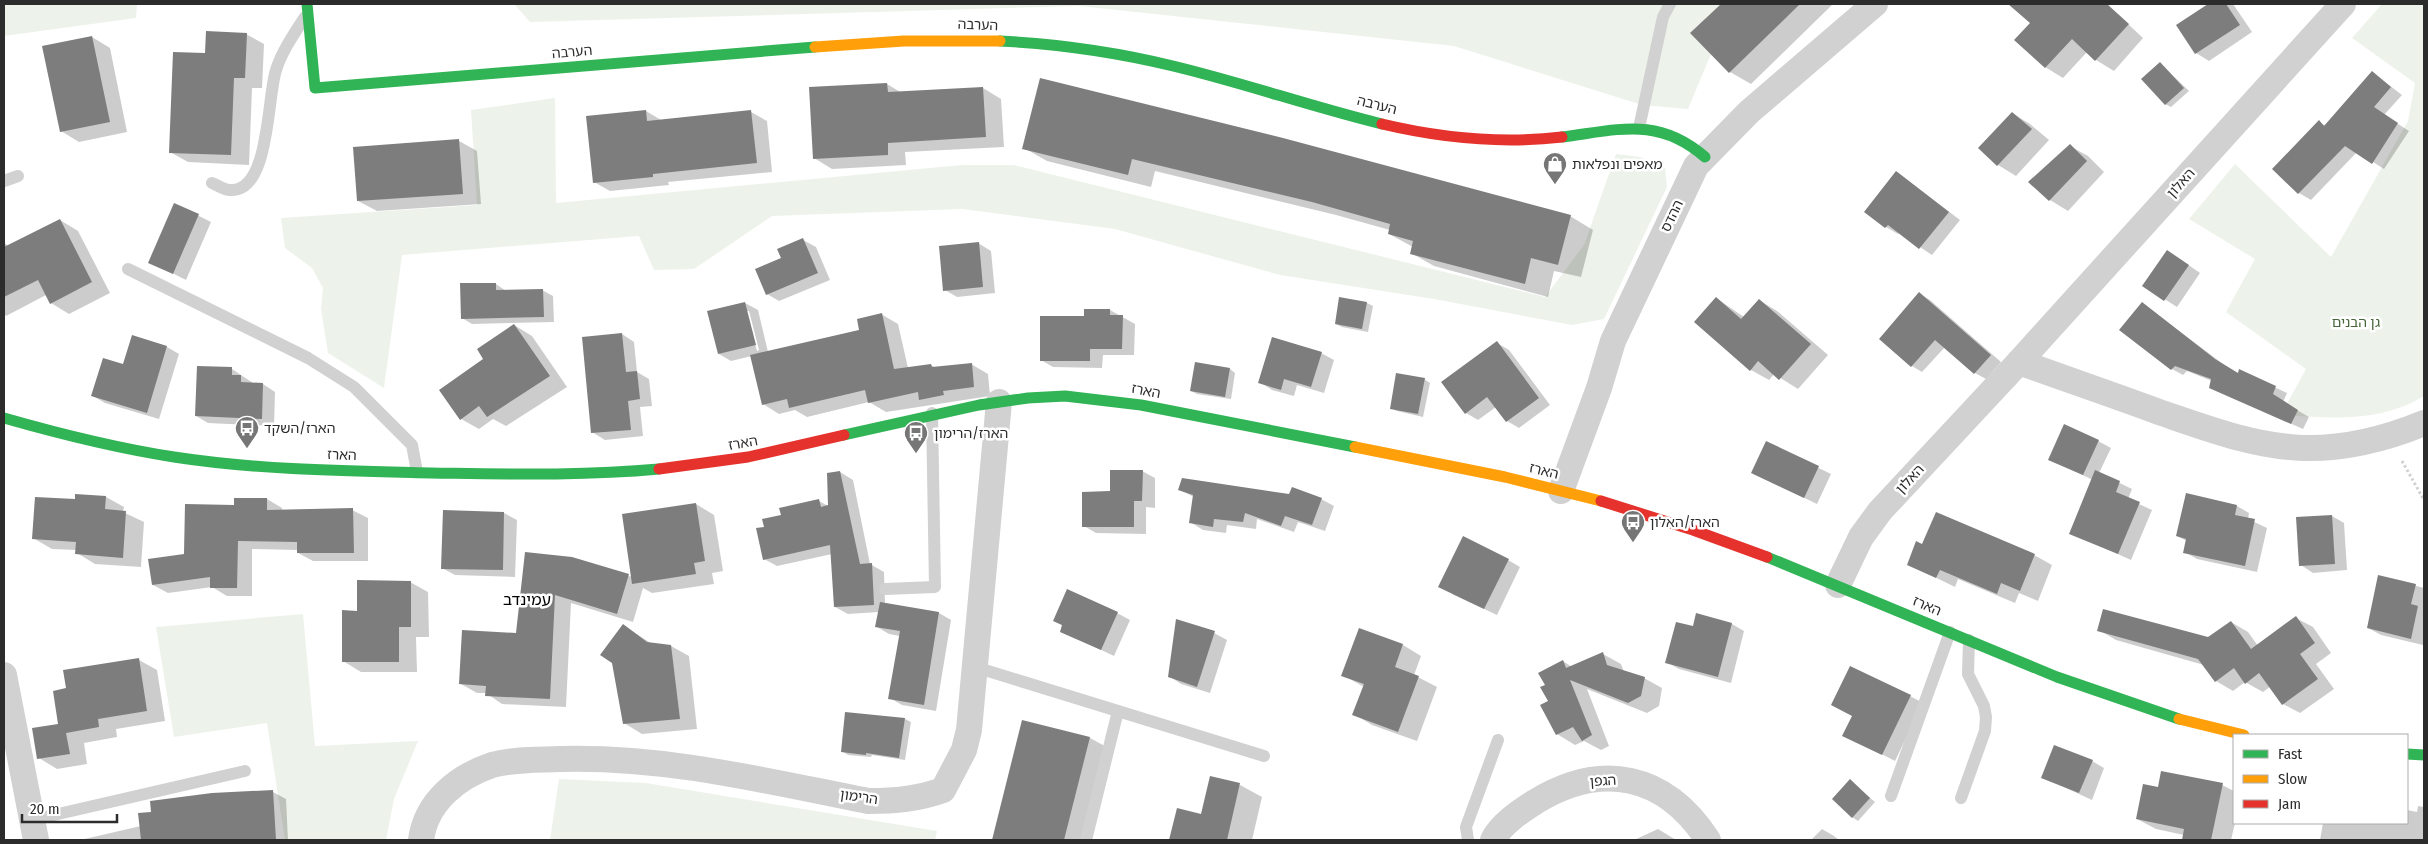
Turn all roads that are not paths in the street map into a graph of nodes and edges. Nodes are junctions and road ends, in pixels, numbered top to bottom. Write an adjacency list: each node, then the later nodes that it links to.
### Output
1 (1670, 4): 5 (lane)
2 (1875, 4): 6 (street, ההדס)
3 (2342, 4): 11 (street, האלון)
4 (308, 8): 5 (street, הערבה); 9 (lane)
5 (1639, 128): 6 (street, הערבה)
6 (1705, 157): 17 (street, ההדס)
7 (18, 176): 8 (lane)
8 (4, 181)
9 (212, 183)
10 (128, 270): 16 (lane)
11 (2019, 362): 15 (street); 18 (street, האלון)
12 (999, 402): 13 (street, הארז); 17 (street, הארז); 22 (street, הרימון)
13 (932, 413): 16 (street, הארז); 19 (lane)
14 (4, 418): 16 (street, הארז)
15 (2424, 423)
16 (417, 472)
17 (1561, 490): 18 (street, הארז)
18 (1838, 585): 20 (street, הארז)
19 (885, 589)
20 (1950, 632): 21 (street, הארז); 31 (lane)
21 (1969, 640): 25 (street, הארז); 32 (lane)
22 (975, 667): 24 (lane); 34 (street, הרימון)
23 (4, 675): 33 (street)
24 (1118, 711): 29 (lane); 35 (lane)
25 (2239, 734)
26 (1498, 740): 36 (lane)
27 (2408, 754): 28 (street)
28 (2424, 755)
29 (1264, 756)
30 (245, 771): 33 (lane)
31 (1891, 796)
32 (1961, 798)
33 (34, 830)
34 (421, 840)
35 (1086, 840)
36 (1468, 840)
37 (1493, 840): 38 (street, הגפן)
38 (1708, 840)

